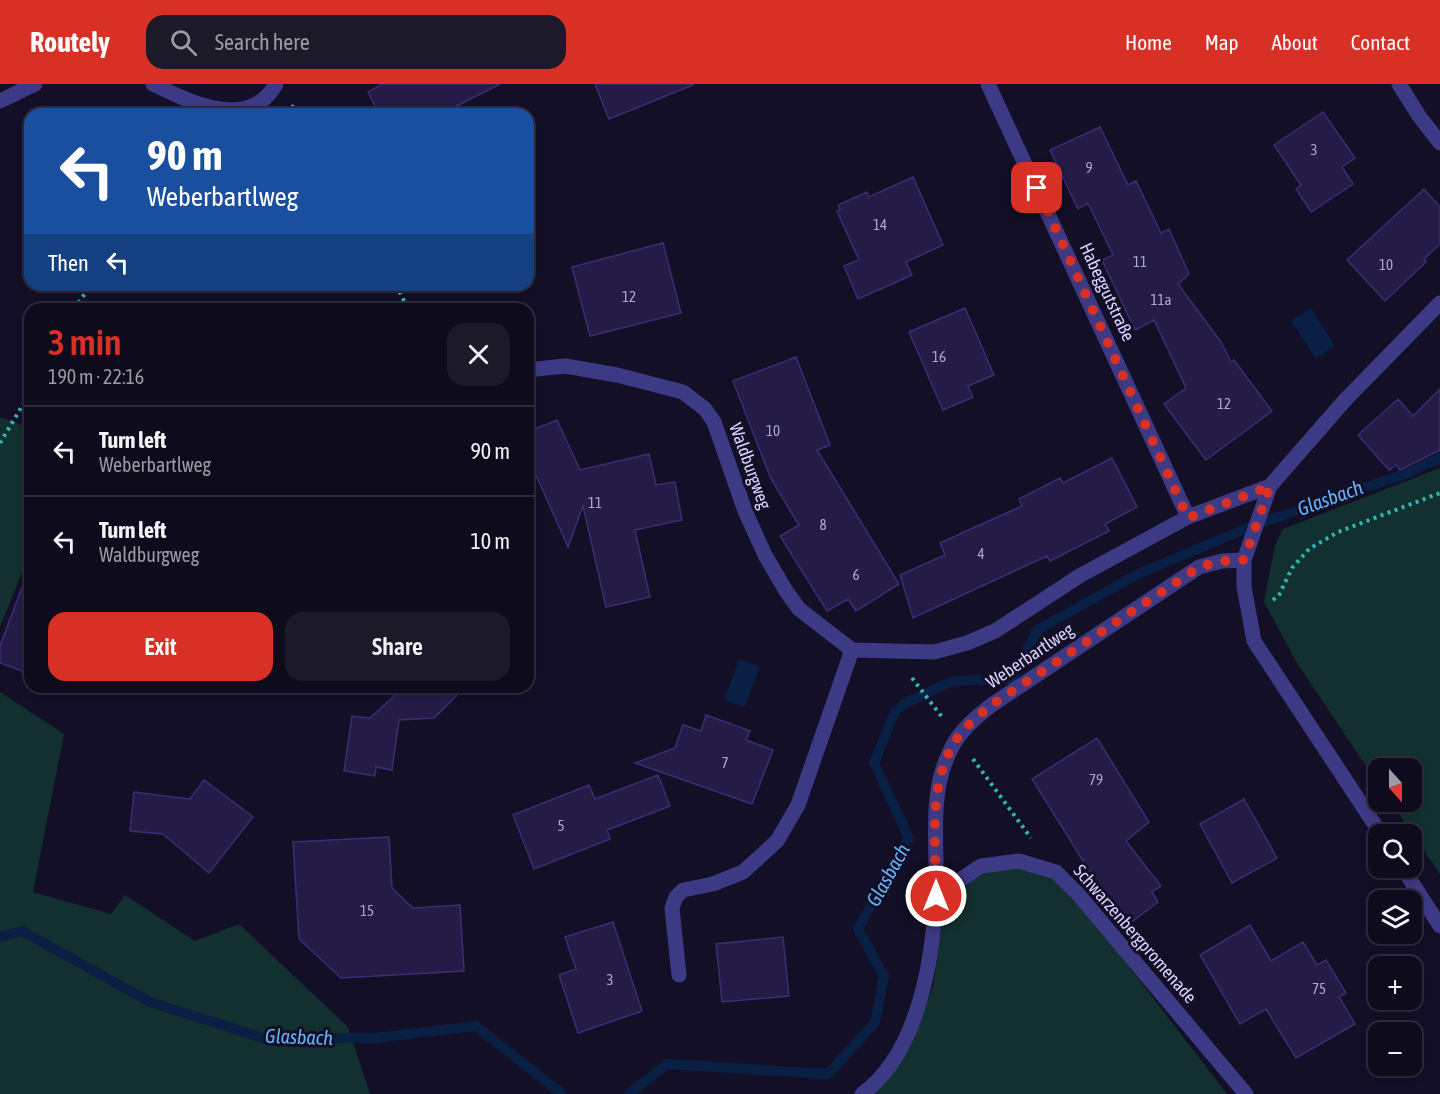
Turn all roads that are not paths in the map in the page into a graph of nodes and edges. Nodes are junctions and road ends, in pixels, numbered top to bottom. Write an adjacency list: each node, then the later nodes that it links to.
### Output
1 (35, 84): 6 (street)
2 (153, 84): 7 (street)
3 (276, 84): 8 (street)
4 (988, 84): 13 (street, Habeggutstraße)
5 (1399, 84): 9 (street)
6 (0, 101)
7 (215, 108)
8 (248, 108)
9 (1440, 143)
10 (1440, 303): 12 (street)
11 (534, 369): 15 (street, Waldburgweg)
12 (1270, 486): 13 (street); 14 (street)
13 (1188, 518): 15 (street)
14 (1244, 560): 16 (street); 18 (street, Weberbartlweg)
15 (852, 650): 20 (street)
16 (1374, 824)
17 (1409, 878): 19 (street)
18 (936, 896): 21 (street, Weberbartlweg); 22 (street, Schwarzenbergpromenade)
19 (1440, 926)
20 (679, 975)
21 (862, 1094)
22 (1246, 1094)

